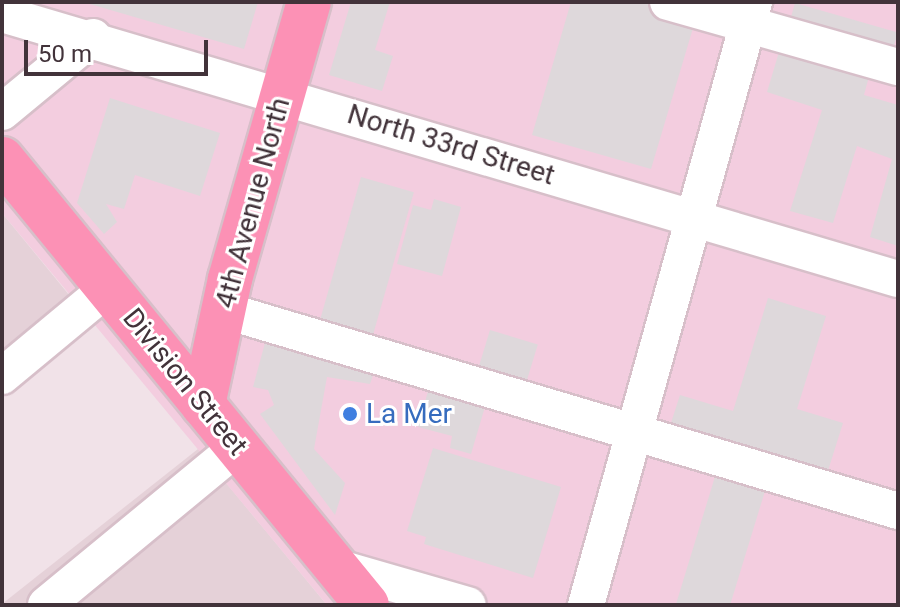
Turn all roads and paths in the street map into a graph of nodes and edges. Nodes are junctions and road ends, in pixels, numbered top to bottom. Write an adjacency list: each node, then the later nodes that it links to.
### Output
1 (309, 2): 7 (main road, 4th Avenue North)
2 (668, 2): 4 (street)
3 (2, 14): 5 (street, North 33rd Street)
4 (751, 14): 6 (street); 10 (street)
5 (93, 37): 7 (street, North 33rd Street); 8 (street)
6 (898, 67)
7 (283, 93): 10 (street, North 33rd Street); 13 (main road, 4th Avenue North)
8 (2, 112)
9 (2, 159): 12 (main road, Division Street)
10 (693, 220): 11 (street, North 33rd Street); 16 (street)
11 (898, 279)
12 (108, 288): 14 (street); 15 (main road, Division Street)
13 (223, 310): 15 (main road, 4th Avenue North); 16 (street)
14 (2, 376)
15 (203, 405): 17 (main road, Division Street)
16 (634, 432): 18 (street); 23 (street)
17 (238, 447): 19 (main road, Division Street); 20 (street)
18 (898, 511)
19 (336, 567): 21 (main road, Division Street); 22 (street)
20 (46, 605)
21 (367, 605)
22 (468, 605)
23 (586, 605)

